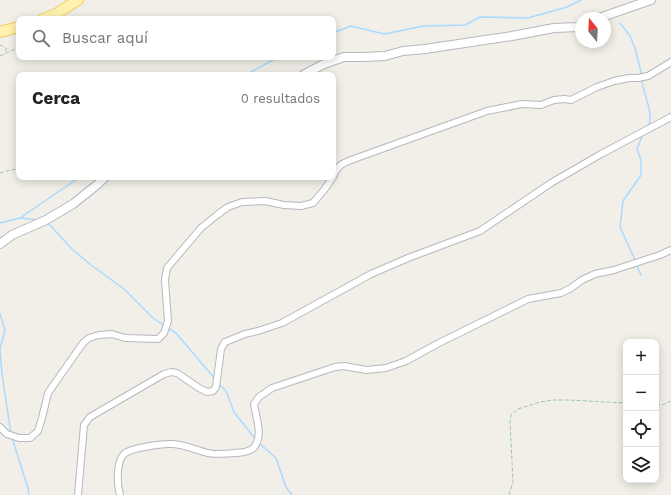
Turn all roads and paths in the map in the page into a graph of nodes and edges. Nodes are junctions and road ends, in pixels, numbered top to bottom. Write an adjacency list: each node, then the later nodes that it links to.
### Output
1 (78, 0): 4 (main road)
2 (651, 0): 3 (street)
3 (611, 14)
4 (51, 16)
5 (575, 27): 13 (street)
6 (16, 29): 7 (main road)
7 (0, 32)
8 (0, 45): 10 (path)
9 (16, 48): 10 (path)
10 (6, 53): 11 (path)
11 (0, 56)
12 (335, 60): 15 (street)
13 (336, 60)
14 (671, 62): 18 (street)
15 (309, 72)
16 (671, 117): 28 (street)
17 (16, 169): 19 (path)
18 (336, 170)
19 (0, 173)
20 (103, 180): 22 (street)
21 (331, 180): 27 (street)
22 (0, 244)
23 (671, 250): 29 (street)
24 (671, 401): 26 (path)
25 (623, 403): 30 (path)
26 (659, 405)
27 (0, 427)
28 (78, 495)
29 (120, 495)
30 (509, 495)

